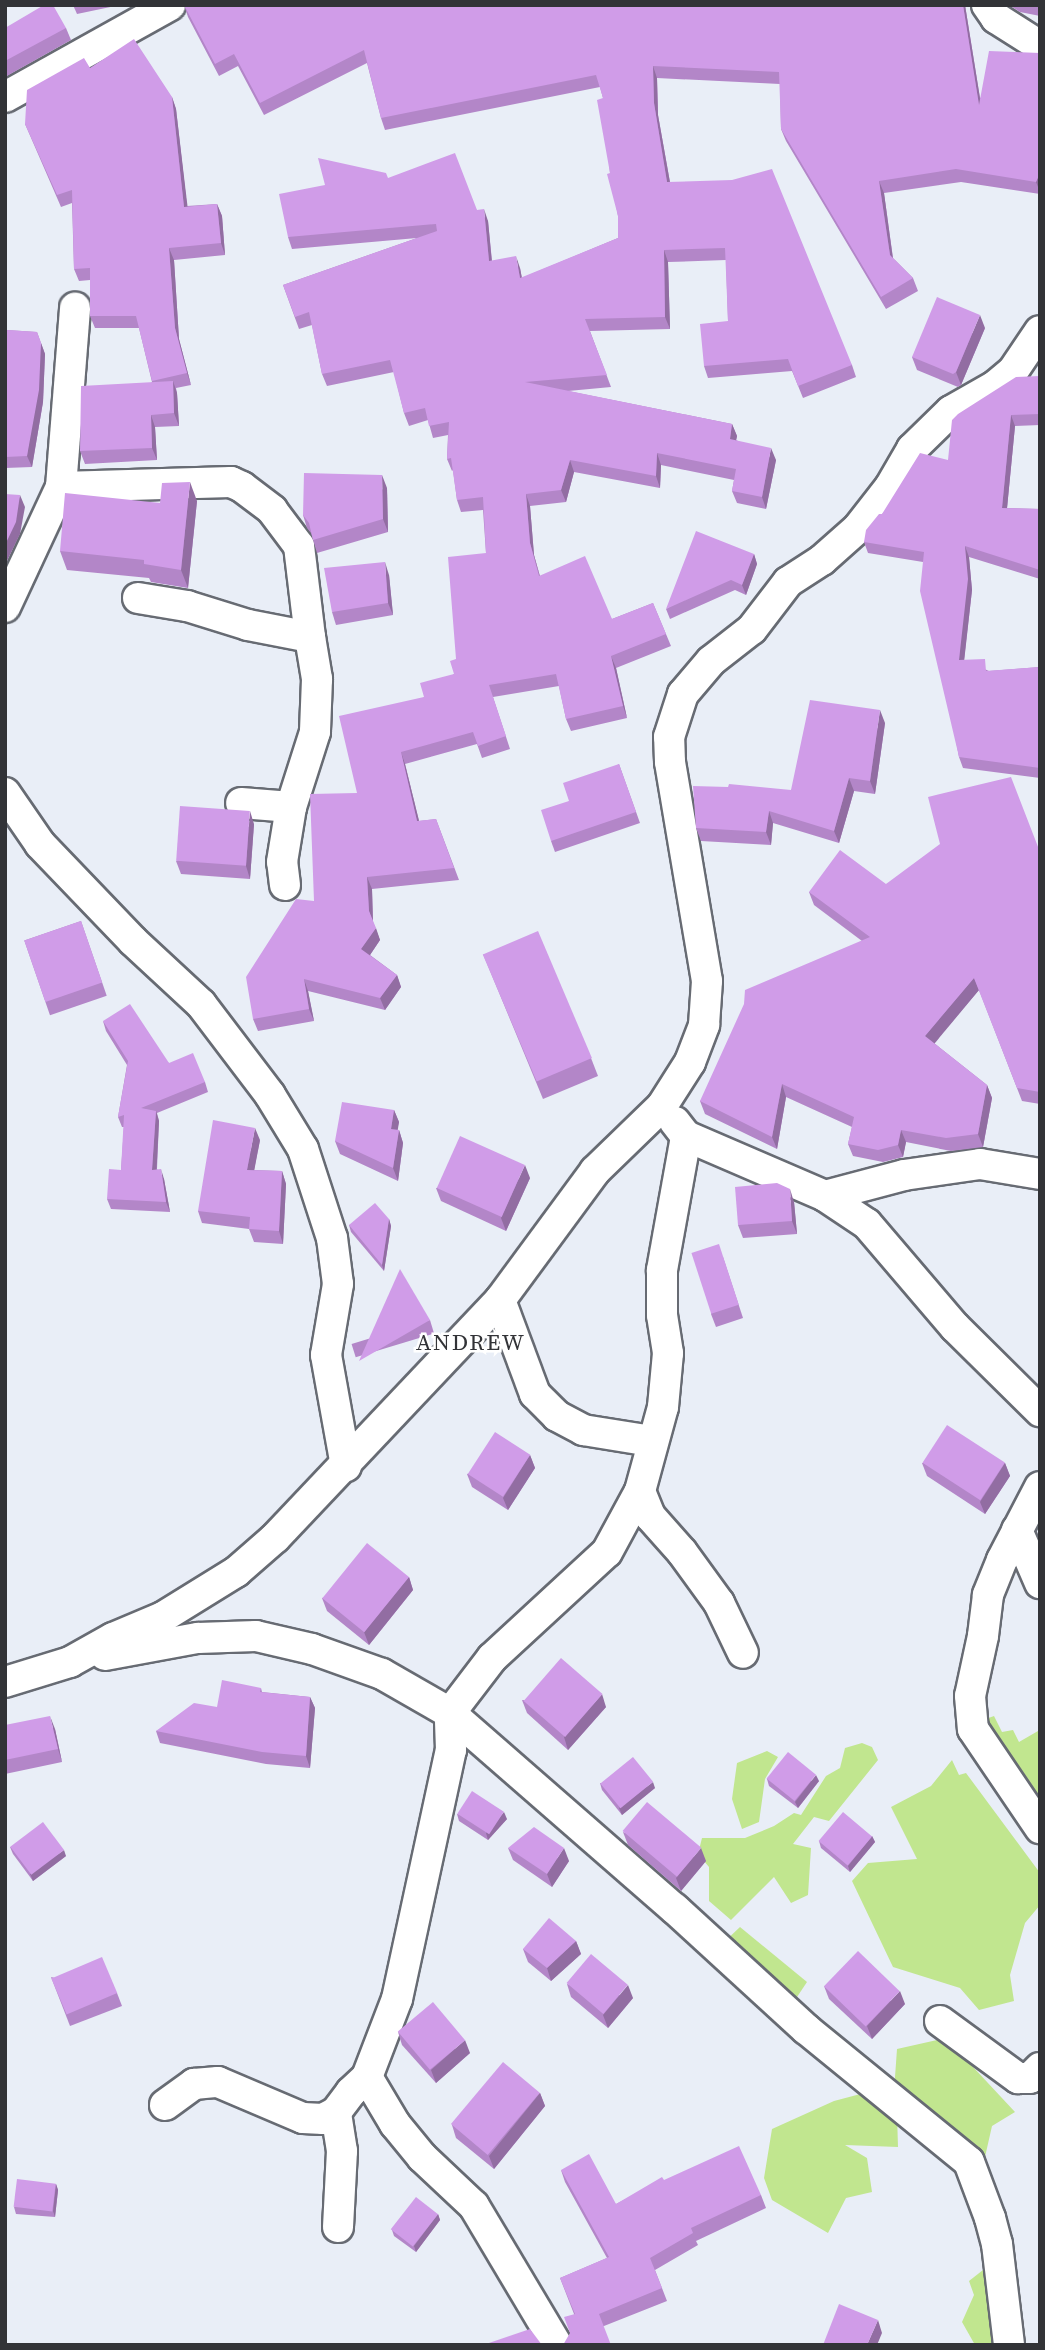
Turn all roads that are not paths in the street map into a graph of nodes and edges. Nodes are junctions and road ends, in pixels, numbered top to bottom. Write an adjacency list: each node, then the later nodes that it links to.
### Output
1 (170, 5): 4 (street)
2 (987, 5): 3 (street)
3 (1040, 46)
4 (5, 97)
5 (75, 309): 7 (street)
6 (1040, 331): 15 (street)
7 (61, 487): 9 (street); 10 (street)
8 (138, 597): 10 (street)
9 (5, 607)
10 (310, 637): 13 (street)
11 (5, 793): 22 (street)
12 (241, 803): 13 (street)
13 (291, 807): 14 (street)
14 (285, 885)
15 (662, 1106): 16 (street); 19 (street)
16 (686, 1136): 18 (street); 21 (street)
17 (1040, 1174): 18 (street)
18 (825, 1196): 20 (street)
19 (500, 1300): 21 (street); 22 (street)
20 (1040, 1411)
21 (652, 1441): 24 (street)
22 (346, 1466): 28 (street)
23 (1040, 1487): 25 (street)
24 (640, 1491): 27 (street); 30 (street)
25 (1017, 1530): 26 (street); 31 (street)
26 (1040, 1583)
27 (743, 1653)
28 (70, 1662): 29 (street); 30 (street)
29 (5, 1682)
30 (450, 1713): 34 (street); 39 (street)
31 (1040, 1828)
32 (940, 2021): 33 (street)
33 (1040, 2068)
34 (367, 2077): 36 (street); 38 (street)
35 (165, 2105): 36 (street)
36 (336, 2112): 37 (street)
37 (338, 2227)
38 (557, 2345)
39 (1009, 2345)

